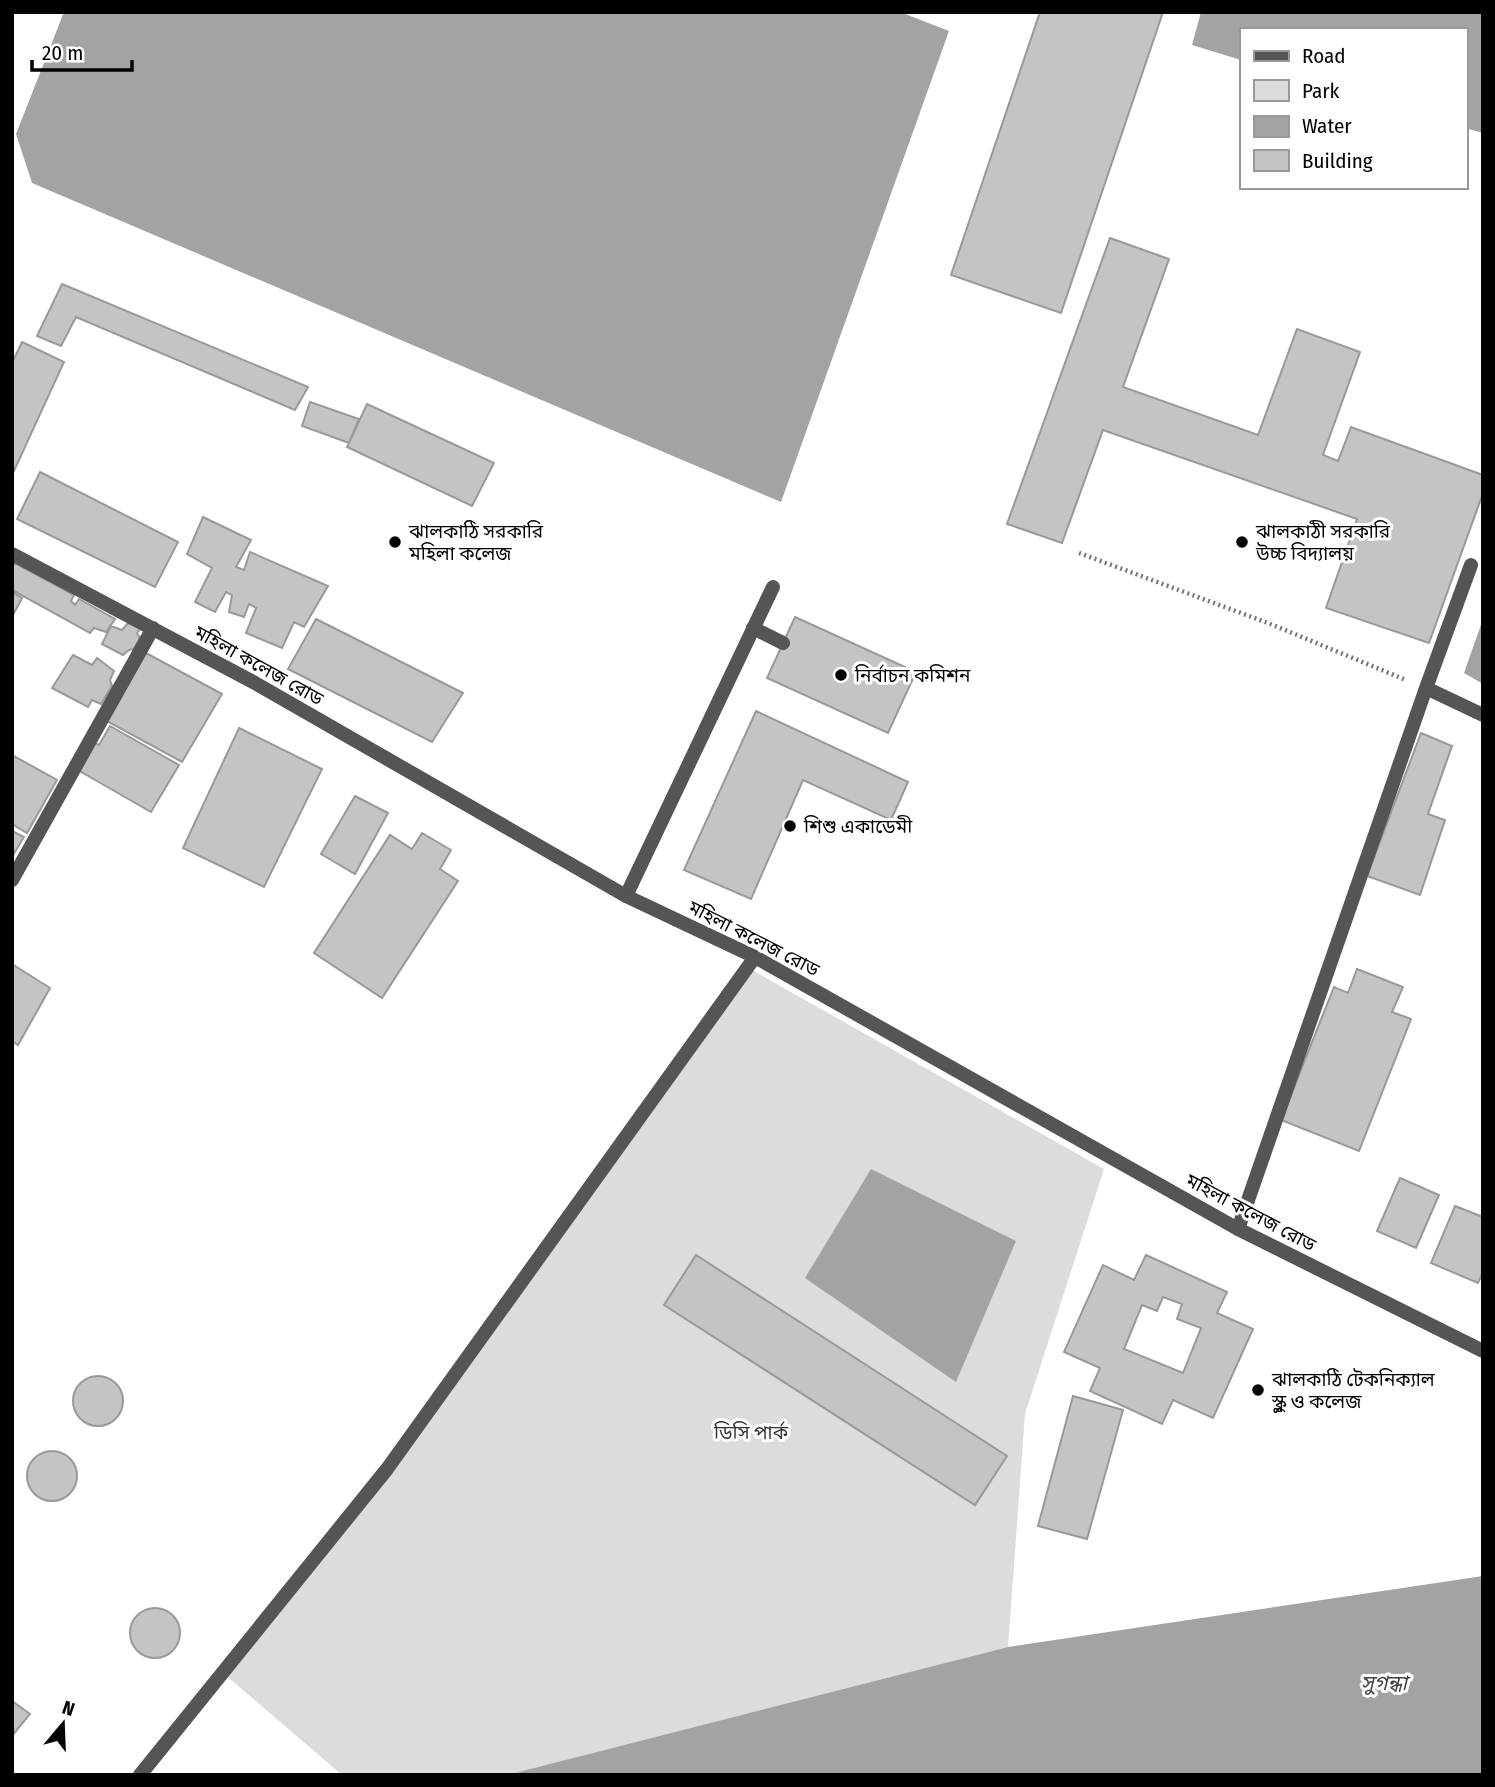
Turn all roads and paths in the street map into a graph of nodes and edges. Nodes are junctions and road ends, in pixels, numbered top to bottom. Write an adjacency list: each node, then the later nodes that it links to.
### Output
1 (1079, 553): 8 (path)
2 (12, 554): 5 (street, মহিলা কলেজ রোড)
3 (1471, 565): 8 (street)
4 (773, 587): 6 (street)
5 (152, 628): 10 (street); 11 (street, মহিলা কলেজ রোড)
6 (754, 628): 7 (street); 11 (street)
7 (783, 643)
8 (1426, 688): 9 (street); 13 (street)
9 (1483, 715)
10 (12, 880)
11 (626, 896): 12 (street, মহিলা কলেজ রোড)
12 (755, 957): 13 (street, মহিলা কলেজ রোড); 15 (street)
13 (1237, 1229): 14 (street, মহিলা কলেজ রোড)
14 (1483, 1350)
15 (140, 1775)

